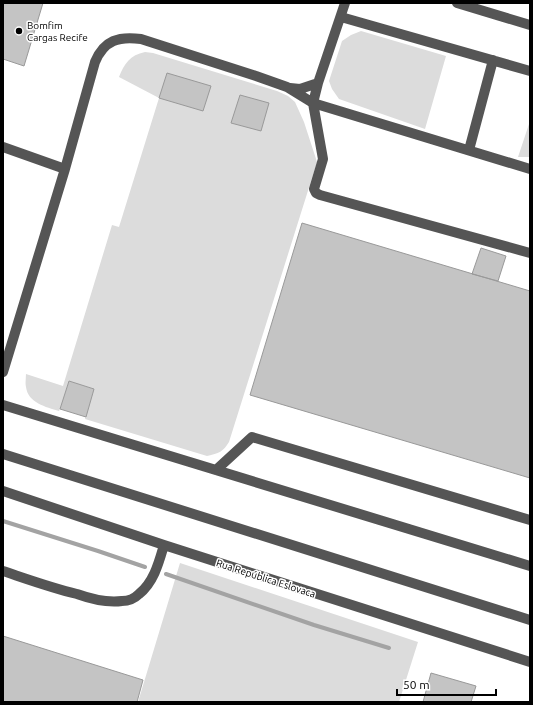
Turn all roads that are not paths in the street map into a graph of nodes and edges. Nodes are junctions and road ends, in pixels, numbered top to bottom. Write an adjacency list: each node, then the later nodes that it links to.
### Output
1 (345, 3): 3 (lane)
2 (457, 3): 4 (lane)
3 (341, 17): 5 (lane); 7 (lane)
4 (530, 25)
5 (494, 60): 6 (lane); 11 (lane)
6 (530, 71)
7 (318, 83): 8 (lane); 9 (lane)
8 (287, 87): 9 (lane); 12 (lane)
9 (313, 103): 11 (lane); 14 (lane)
10 (3, 147): 12 (lane)
11 (468, 150): 13 (lane)
12 (65, 169): 15 (lane)
13 (530, 169)
14 (530, 253)
15 (3, 372)
16 (3, 405): 18 (lane)
17 (3, 454): 24 (lane)
18 (216, 470): 20 (lane); 22 (lane)
19 (3, 491): 21 (lane, Rua República Eslovaca)
20 (530, 520)
21 (164, 545): 23 (lane); 25 (lane, Rua República Eslovaca)
22 (530, 566)
23 (3, 571)
24 (530, 620)
25 (530, 662)

